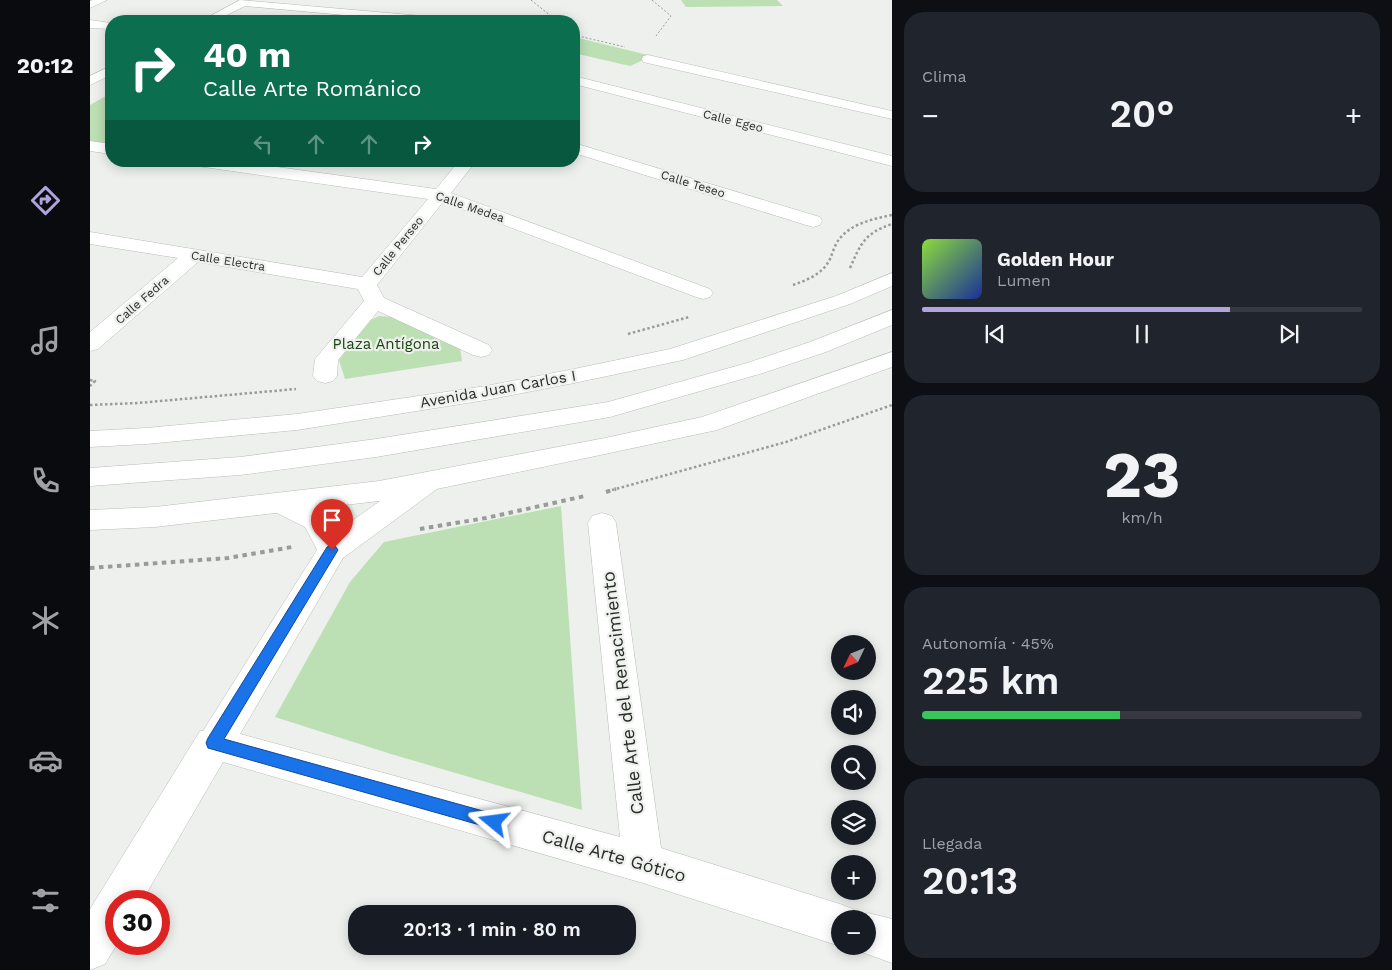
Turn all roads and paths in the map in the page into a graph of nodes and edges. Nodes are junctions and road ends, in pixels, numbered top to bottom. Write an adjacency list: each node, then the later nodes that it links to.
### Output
1 (102, 0): 5 (street)
2 (531, 0): 8 (path)
3 (652, 0): 12 (path)
4 (246, 1): 6 (street); 7 (street)
5 (90, 5)
6 (219, 15)
7 (385, 15)
8 (550, 15)
9 (90, 24): 10 (street)
10 (105, 25)
11 (580, 36): 13 (path)
12 (655, 37)
13 (627, 47)
14 (648, 59): 19 (street)
15 (105, 73): 16 (street)
16 (92, 80): 17 (street)
17 (105, 81)
18 (580, 82): 23 (street, Calle Egeo)
19 (892, 115)
20 (90, 146): 21 (street)
21 (105, 148)
22 (580, 150): 27 (street, Calle Teseo)
23 (892, 161)
24 (240, 167): 26 (street, Calle Medea)
25 (463, 167): 26 (street, Calle Perseo)
26 (440, 195): 33 (street, Calle Medea); 34 (street, Calle Perseo)
27 (813, 221)
28 (90, 238): 29 (street, Calle Electra)
29 (194, 255): 34 (street, Calle Electra); 36 (street, Calle Fedra)
30 (892, 261): 31 (street)
31 (892, 268)
32 (892, 279): 43 (street, Avenida Juan Carlos I)
33 (703, 292)
34 (371, 293): 37 (street); 39 (street)
35 (892, 318): 44 (street)
36 (90, 344)
37 (481, 350)
38 (892, 359): 45 (street)
39 (325, 376)
40 (90, 380): 41 (path)
41 (90, 386)
42 (892, 405): 47 (path)
43 (90, 439)
44 (90, 477)
45 (427, 482): 46 (street); 50 (street)
46 (281, 503): 48 (street); 50 (street)
47 (596, 504): 49 (path); 53 (street, Calle Arte del Renacimiento)
48 (90, 520)
49 (413, 531)
50 (329, 546): 51 (path); 52 (street)
51 (90, 568)
52 (213, 743): 53 (street, Calle Arte Gótico); 54 (street)
53 (643, 863): 55 (street, Calle Arte Gótico)
54 (125, 890)
55 (831, 922)
56 (105, 924): 59 (street)
57 (876, 936): 58 (street)
58 (892, 941)
59 (90, 949)

